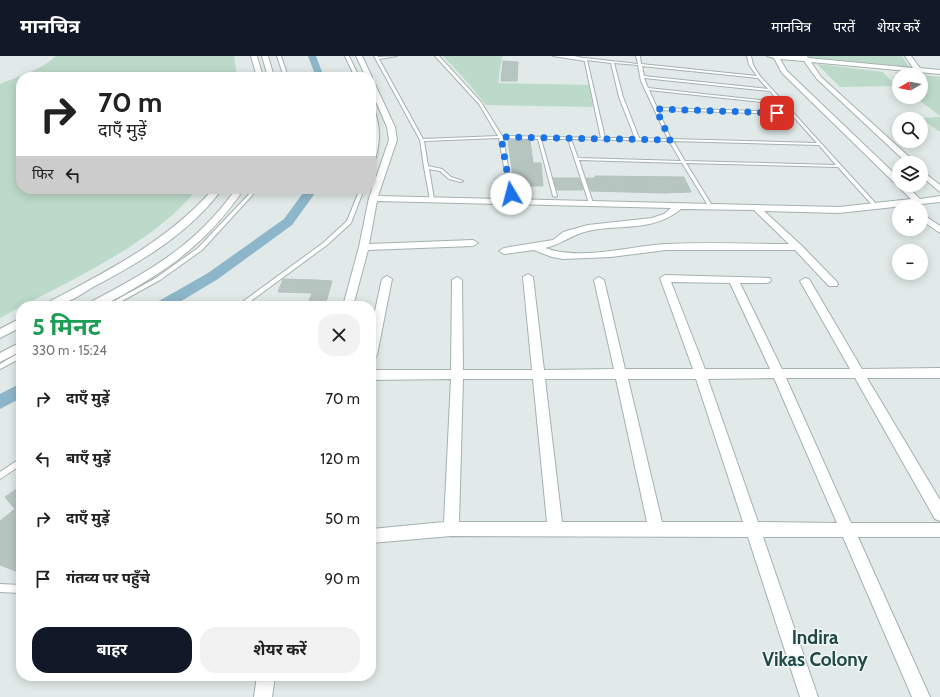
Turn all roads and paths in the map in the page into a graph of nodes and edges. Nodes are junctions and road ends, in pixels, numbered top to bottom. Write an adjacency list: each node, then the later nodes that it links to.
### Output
1 (254, 56): 21 (street)
2 (265, 56): 22 (street)
3 (278, 56): 23 (lane)
4 (347, 56): 24 (lane)
5 (359, 56): 25 (street)
6 (395, 56): 13 (lane)
7 (437, 56): 36 (lane)
8 (556, 56): 15 (street)
9 (638, 56): 17 (lane)
10 (749, 56): 28 (lane)
11 (773, 56): 14 (street); 50 (street)
12 (908, 56): 19 (street)
13 (377, 57): 40 (lane)
14 (804, 58): 18 (street); 45 (street)
15 (585, 60): 16 (lane); 39 (lane)
16 (612, 62): 17 (lane); 41 (lane)
17 (639, 64): 27 (lane); 28 (lane)
18 (899, 68)
19 (917, 68)
20 (928, 71): 26 (street)
21 (259, 72)
22 (270, 72)
23 (284, 72)
24 (355, 72)
25 (367, 72)
26 (940, 72)
27 (642, 77): 29 (lane); 30 (lane)
28 (759, 78): 30 (lane)
29 (647, 89): 32 (lane); 33 (lane)
30 (771, 90): 32 (lane)
31 (376, 94): 53 (street)
32 (783, 103): 34 (lane)
33 (656, 109): 34 (lane); 42 (lane)
34 (792, 113): 43 (lane)
35 (376, 120): 44 (lane)
36 (501, 137): 37 (lane); 40 (lane); 66 (lane)
37 (539, 137): 38 (lane); 61 (lane)
38 (569, 138): 39 (lane); 46 (lane)
39 (603, 138): 41 (lane)
40 (422, 140): 49 (lane)
41 (638, 140): 42 (lane)
42 (670, 140): 43 (lane); 47 (lane)
43 (820, 144): 48 (lane)
44 (376, 154)
45 (904, 156)
46 (576, 159): 47 (lane); 67 (lane)
47 (683, 161): 48 (lane); 71 (lane)
48 (838, 166): 70 (lane)
49 (426, 167): 52 (lane); 64 (lane)
50 (892, 176)
51 (928, 178): 54 (street)
52 (461, 181)
53 (376, 189)
54 (940, 189)
55 (909, 192): 65 (street)
56 (213, 194): 88 (street)
57 (236, 194): 89 (street)
58 (251, 194): 90 (lane)
59 (360, 194): 91 (lane)
60 (374, 194): 62 (street)
61 (555, 196)
62 (373, 198): 64 (street); 76 (street)
63 (940, 198): 65 (street)
64 (432, 199): 66 (street)
65 (918, 200)
66 (512, 201): 67 (street)
67 (590, 203): 69 (street)
68 (892, 205): 70 (street)
69 (679, 206): 71 (street); 77 (street)
70 (876, 206): 72 (street)
71 (710, 207): 72 (street)
72 (755, 207): 78 (street)
73 (928, 221): 74 (street)
74 (940, 230)
75 (473, 243): 76 (street)
76 (364, 247): 92 (street)
77 (535, 247): 78 (street); 79 (street)
78 (798, 247): 87 (street)
79 (504, 251)
80 (528, 277): 105 (street)
81 (388, 279): 94 (street)
82 (732, 279): 85 (street); 100 (street); 101 (street)
83 (457, 280): 104 (street)
84 (599, 280): 106 (street)
85 (766, 280)
86 (805, 281): 102 (street)
87 (833, 284)
88 (60, 301)
89 (102, 301)
90 (118, 301)
91 (247, 301)
92 (349, 301)
93 (16, 325): 95 (street)
94 (376, 332)
95 (0, 334)
96 (16, 349): 97 (street)
97 (0, 358)
98 (16, 358): 99 (lane)
99 (0, 367)
100 (700, 373): 101 (street); 106 (street); 114 (street)
101 (778, 373): 102 (street); 115 (street)
102 (859, 373): 103 (street); 110 (street)
103 (940, 373)
104 (457, 374): 105 (street); 107 (street); 111 (street)
105 (540, 374): 106 (street); 112 (street)
106 (620, 374): 113 (street)
107 (376, 375)
108 (16, 465): 109 (lane)
109 (0, 476)
110 (940, 514)
111 (450, 529): 112 (street); 117 (street)
112 (555, 529): 113 (street)
113 (656, 529): 114 (street)
114 (752, 529): 115 (street); 122 (street)
115 (847, 530): 116 (street); 123 (street)
116 (940, 530)
117 (376, 536)
118 (0, 588): 119 (lane)
119 (16, 589)
120 (265, 681): 121 (street)
121 (263, 697)
122 (809, 697)
123 (921, 697)

